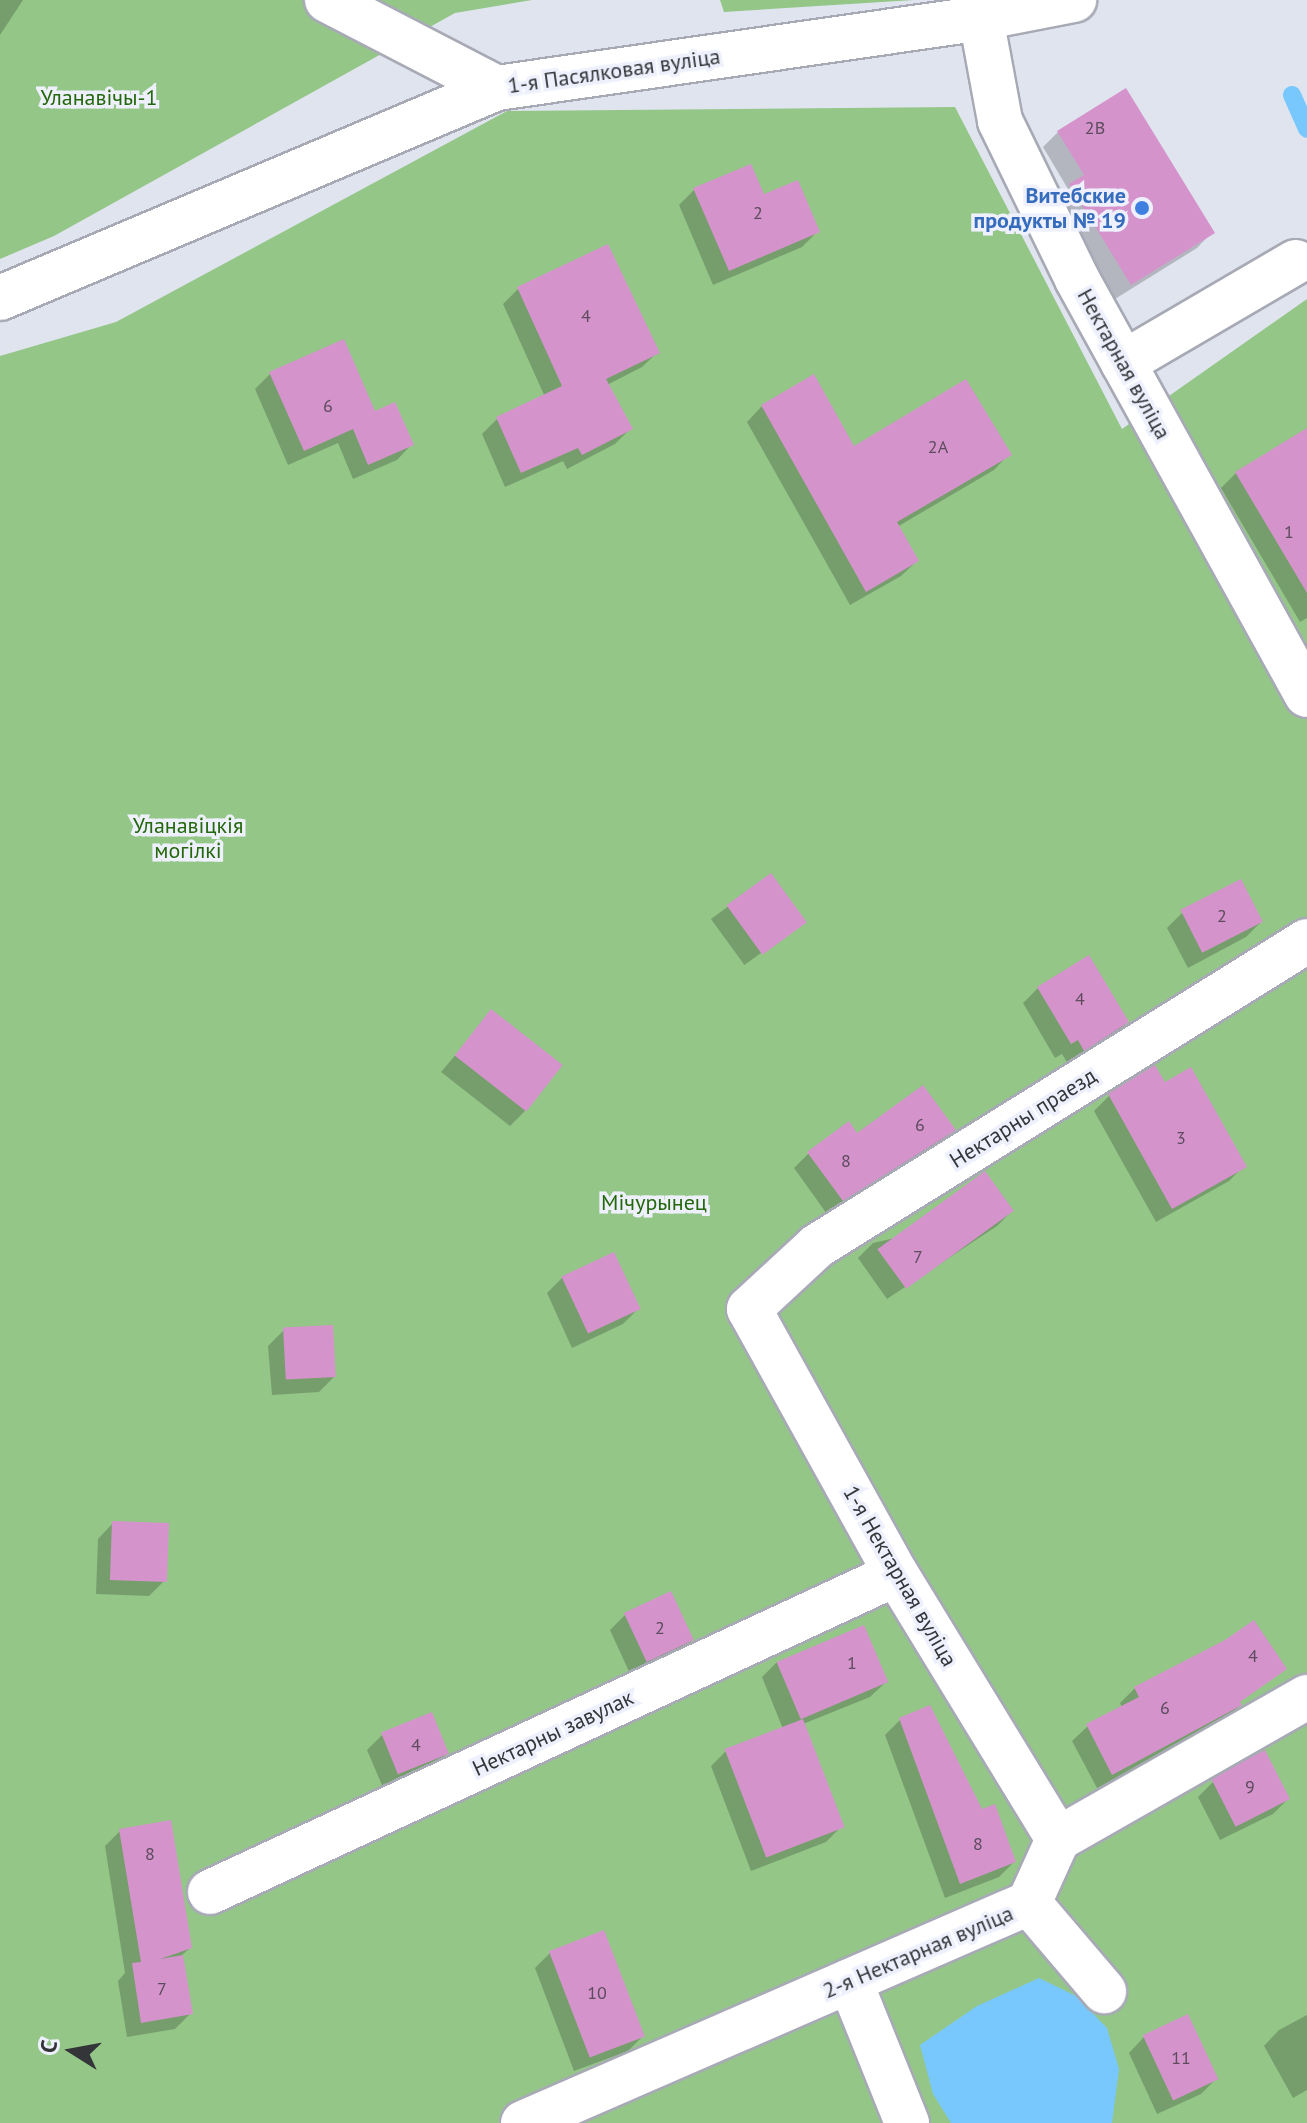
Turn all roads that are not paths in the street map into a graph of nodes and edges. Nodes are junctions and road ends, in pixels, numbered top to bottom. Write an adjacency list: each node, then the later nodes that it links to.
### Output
1 (327, 0): 3 (street)
2 (1074, 0): 4 (street, 1-я Пасялковая вуліца)
3 (371, 11): 5 (street)
4 (981, 18): 5 (street, 1-я Пасялковая вуліца); 8 (street, Нектарная вуліца)
5 (497, 88): 7 (street, 1-я Пасялковая вуліца)
6 (1296, 262): 8 (street)
7 (0, 298)
8 (1123, 363): 9 (street, Нектарная вуліца)
9 (1307, 695)
10 (1307, 941): 11 (street, Нектарны праезд)
11 (749, 1309): 12 (street, 1-я Нектарная вуліца)
12 (896, 1574): 14 (street, 1-я Нектарная вуліца); 15 (street, Нектарны завулак)
13 (1307, 1697): 14 (street)
14 (1058, 1839): 16 (street, 2-я Нектарная вуліца)
15 (210, 1892)
16 (1029, 1903): 17 (street, 2-я Нектарная вуліца); 18 (street)
17 (850, 1981): 19 (street, 2-я Нектарная вуліца); 20 (street)
18 (1104, 1991)
19 (523, 2123)
20 (907, 2123)

